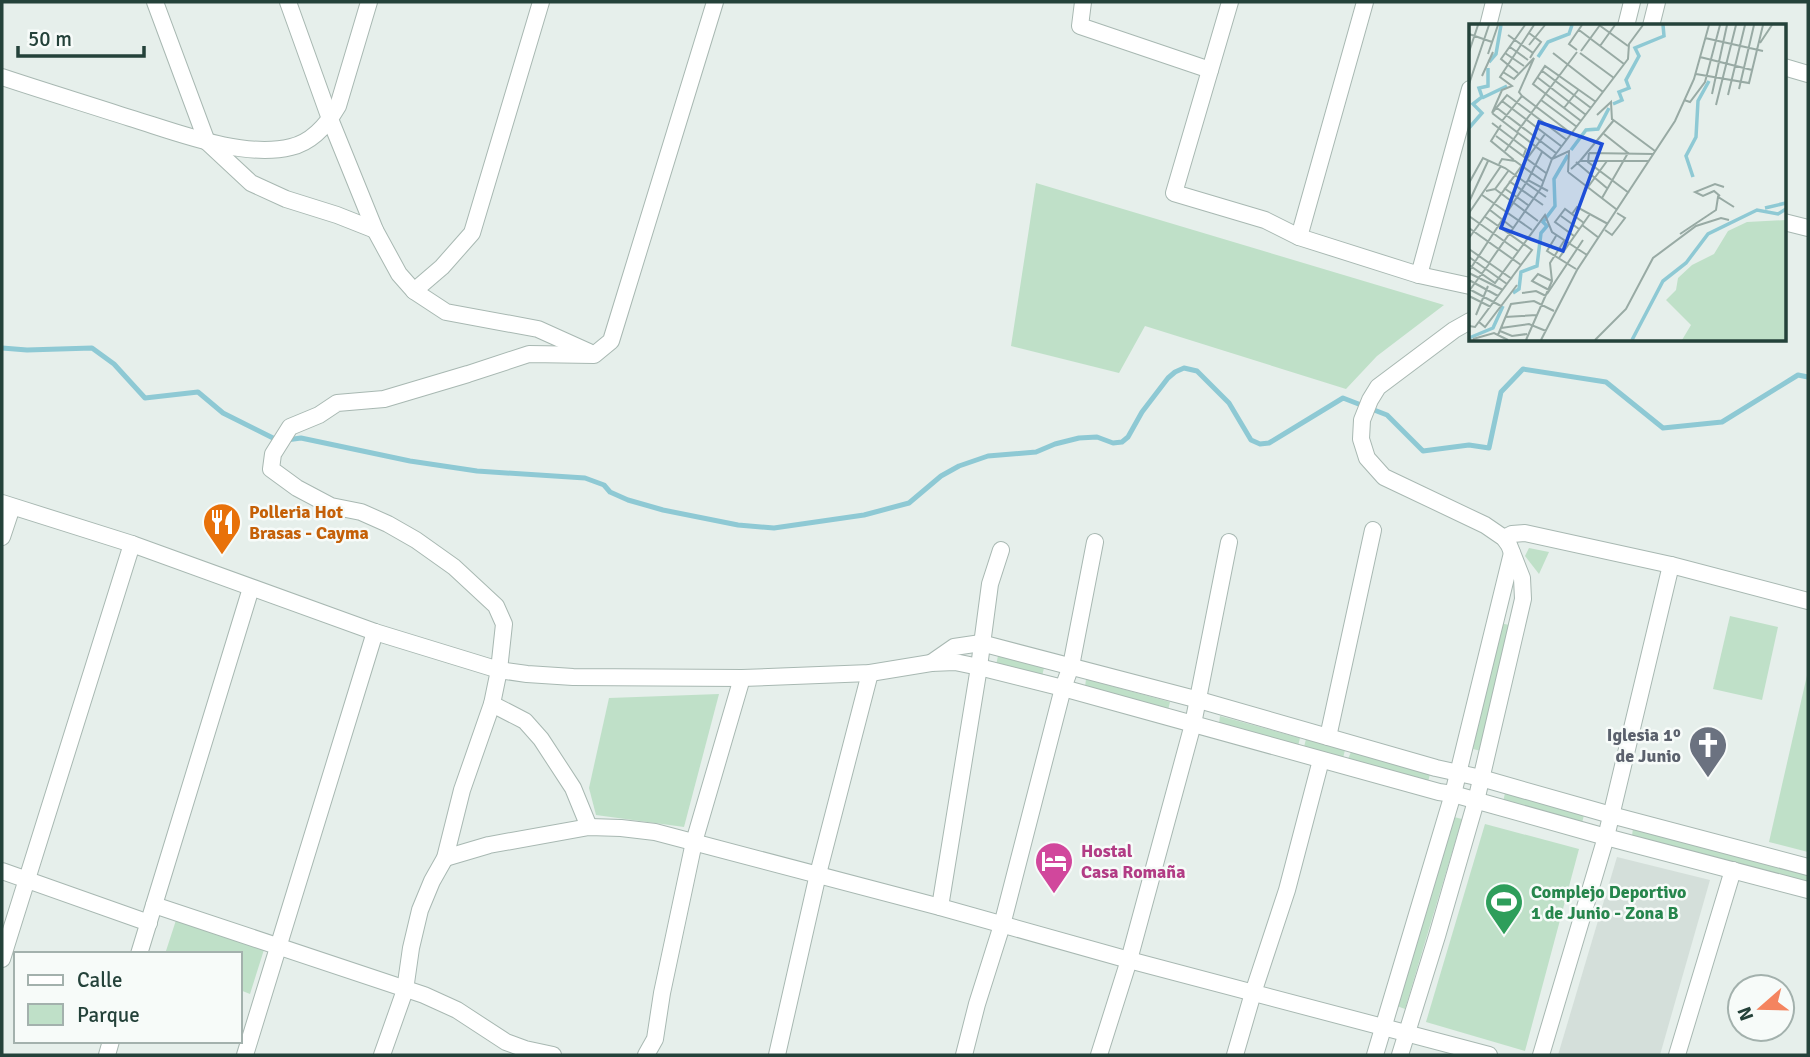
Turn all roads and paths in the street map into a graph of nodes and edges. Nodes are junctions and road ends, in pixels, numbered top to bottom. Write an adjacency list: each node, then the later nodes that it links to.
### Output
1 (155, 2): 21 (street)
2 (288, 2): 20 (street)
3 (369, 2): 20 (street)
4 (541, 2): 28 (street)
5 (715, 2): 30 (street)
6 (1083, 2): 16 (street)
7 (1230, 2): 16 (street)
8 (1365, 2): 25 (street)
9 (1494, 2): 12 (street)
10 (1632, 2): 13 (street)
11 (1657, 2): 14 (street)
12 (1488, 24)
13 (1630, 24)
14 (1652, 24)
15 (1786, 68): 17 (street)
16 (1210, 71): 25 (street)
17 (1808, 74)
18 (2, 77): 21 (street)
19 (1469, 96): 26 (street)
20 (330, 119): 21 (street); 24 (street)
21 (207, 142): 24 (street)
22 (1786, 222): 23 (street)
23 (1808, 228)
24 (375, 230): 28 (street)
25 (1299, 237): 26 (street)
26 (1419, 275): 27 (street)
27 (1469, 285)
28 (414, 291): 30 (street)
29 (1469, 321): 34 (street)
30 (594, 355): 48 (street)
31 (7, 505): 33 (street); 37 (street)
32 (1373, 530): 55 (street)
33 (2, 537)
34 (1504, 538): 39 (street); 40 (street)
35 (1095, 542): 46 (street)
36 (1229, 542): 52 (street)
37 (132, 544): 41 (street); 70 (street)
38 (1001, 550): 44 (street)
39 (1512, 553): 57 (street); 58 (street)
40 (1671, 565): 42 (street); 61 (street)
41 (251, 588): 43 (street); 72 (street)
42 (1808, 601)
43 (375, 632): 48 (street); 76 (street)
44 (981, 643): 45 (street); 46 (street); 47 (street)
45 (931, 663): 47 (street); 49 (street)
46 (1070, 666): 51 (street); 52 (street)
47 (979, 667): 51 (street); 73 (street)
48 (499, 670): 50 (street); 53 (street)
49 (870, 673): 50 (street); 69 (street)
50 (742, 678): 64 (street)
51 (1063, 688): 54 (street); 75 (street)
52 (1199, 700): 54 (street); 55 (street)
53 (492, 704): 62 (street); 65 (street)
54 (1193, 724): 56 (street); 79 (street)
55 (1328, 737): 57 (street)
56 (1321, 760): 59 (street); 81 (street)
57 (1458, 773): 58 (street); 59 (street)
58 (1481, 778): 60 (street); 61 (street)
59 (1453, 794): 60 (street); 82 (street)
60 (1476, 801): 63 (street); 83 (street)
61 (1611, 815): 63 (street); 66 (street)
62 (589, 827): 64 (street); 65 (street)
63 (1606, 837): 67 (street); 95 (street)
64 (694, 842): 69 (street); 87 (street)
65 (445, 859): 80 (street)
66 (1808, 867)
67 (1733, 870): 71 (street); 96 (street)
68 (2, 871): 70 (street)
69 (818, 874): 73 (street); 88 (street)
70 (27, 879): 74 (street); 78 (street)
71 (1808, 890)
72 (154, 905): 74 (street); 76 (street)
73 (940, 907): 75 (street)
74 (149, 923): 77 (street)
75 (1002, 925): 79 (street); 89 (street)
76 (278, 947): 80 (street); 84 (street)
77 (140, 952)
78 (2, 959)
79 (1129, 960): 81 (street); 90 (street)
80 (405, 990): 85 (street); 86 (street)
81 (1252, 993): 82 (street); 91 (street)
82 (1384, 1027): 83 (street); 92 (street)
83 (1407, 1032): 93 (street); 94 (street)
84 (245, 1055)
85 (382, 1055)
86 (553, 1055)
87 (646, 1055)
88 (777, 1055)
89 (964, 1055)
90 (1099, 1055)
91 (1235, 1055)
92 (1375, 1055)
93 (1400, 1055)
94 (1489, 1055)
95 (1541, 1055)
96 (1677, 1055)

